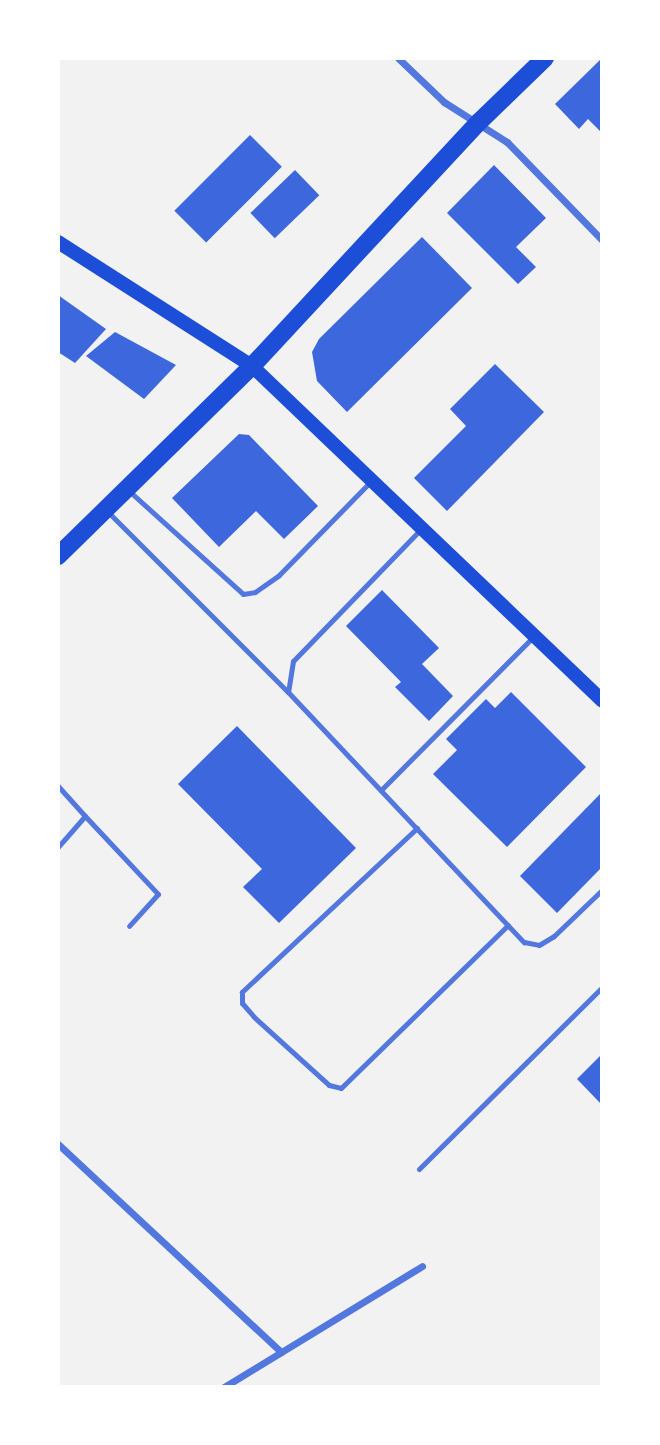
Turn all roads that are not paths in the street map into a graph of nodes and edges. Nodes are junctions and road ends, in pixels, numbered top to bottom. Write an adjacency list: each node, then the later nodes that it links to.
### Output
1 (398, 58): 3 (street)
2 (545, 58): 3 (main road)
3 (479, 122): 4 (street); 6 (main road)
4 (602, 240)
5 (58, 242): 6 (main road)
6 (252, 366): 7 (main road); 8 (main road)
7 (373, 479): 8 (lane); 10 (main road)
8 (128, 490): 9 (main road)
9 (107, 510): 11 (main road); 13 (lane)
10 (423, 528): 12 (main road); 13 (lane)
11 (58, 556)
12 (532, 638): 14 (main road); 16 (lane)
13 (288, 692): 16 (lane)
14 (602, 700)
15 (58, 786): 17 (lane)
16 (381, 790): 18 (lane)
17 (85, 816): 19 (lane); 22 (lane)
18 (417, 828): 21 (lane); 21 (lane)
19 (58, 847)
20 (602, 890): 21 (lane)
21 (508, 925)
22 (129, 926)
23 (602, 987): 25 (lane)
24 (58, 1144): 27 (street)
25 (419, 1169)
26 (422, 1266): 27 (street)
27 (281, 1352): 28 (street)
28 (224, 1387)

